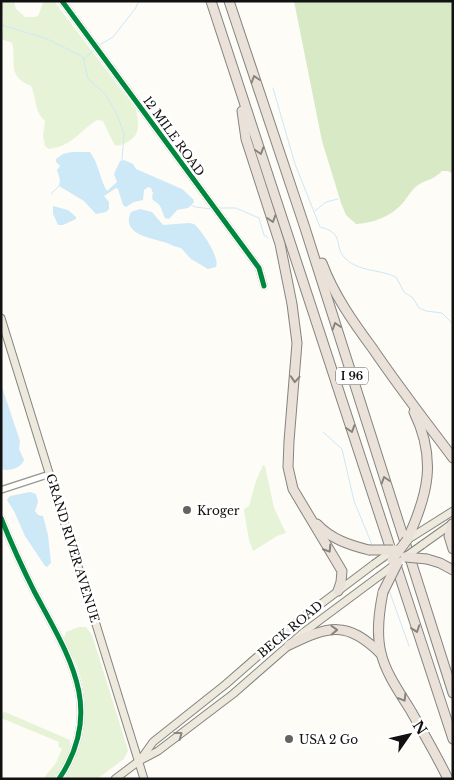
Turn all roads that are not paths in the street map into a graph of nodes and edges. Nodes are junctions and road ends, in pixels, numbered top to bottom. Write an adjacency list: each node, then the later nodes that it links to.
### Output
1 (62, 1): 6 (street, 12 MILE ROAD)
2 (211, 1): 4 (highway, I 96)
3 (230, 1): 5 (highway, I 96, one-way to 3)
4 (239, 88): 12 (highway, one-way to 12); 29 (highway, I 96, one-way to 29)
5 (304, 225): 8 (highway); 27 (highway, I 96, one-way to 5)
6 (264, 286)
7 (1, 318): 10 (main road, GRAND RIVER AVENUE)
8 (400, 388): 9 (highway); 16 (highway)
9 (453, 458)
10 (50, 474): 11 (street); 30 (main road, GRAND RIVER AVENUE)
11 (1, 490)
12 (304, 509): 19 (highway, bridge); 23 (highway, one-way to 23)
13 (453, 510): 16 (main road)
14 (1, 518): 31 (street)
15 (452, 523): 17 (main road); 18 (highway)
16 (416, 528): 19 (highway)
17 (422, 545): 19 (highway, bridge)
18 (453, 549)
19 (400, 553): 20 (highway, bridge); 21 (highway, bridge); 22 (highway, bridge); 25 (highway, bridge)
20 (374, 564): 23 (main road, BECK ROAD)
21 (453, 570)
22 (378, 577): 24 (main road, BECK ROAD)
23 (338, 591): 26 (main road, BECK ROAD)
24 (289, 645): 25 (highway, one-way to 25); 28 (main road, BECK ROAD)
25 (381, 654): 34 (highway, one-way to 34)
26 (226, 684): 28 (street); 30 (main road, BECK ROAD)
27 (453, 693)
28 (233, 694): 30 (main road, BECK ROAD, one-way to 28)
29 (453, 739)
30 (139, 761): 32 (main road, BECK ROAD); 33 (main road, GRAND RIVER AVENUE)
31 (58, 779)
32 (115, 779)
33 (144, 779)
34 (448, 779)

